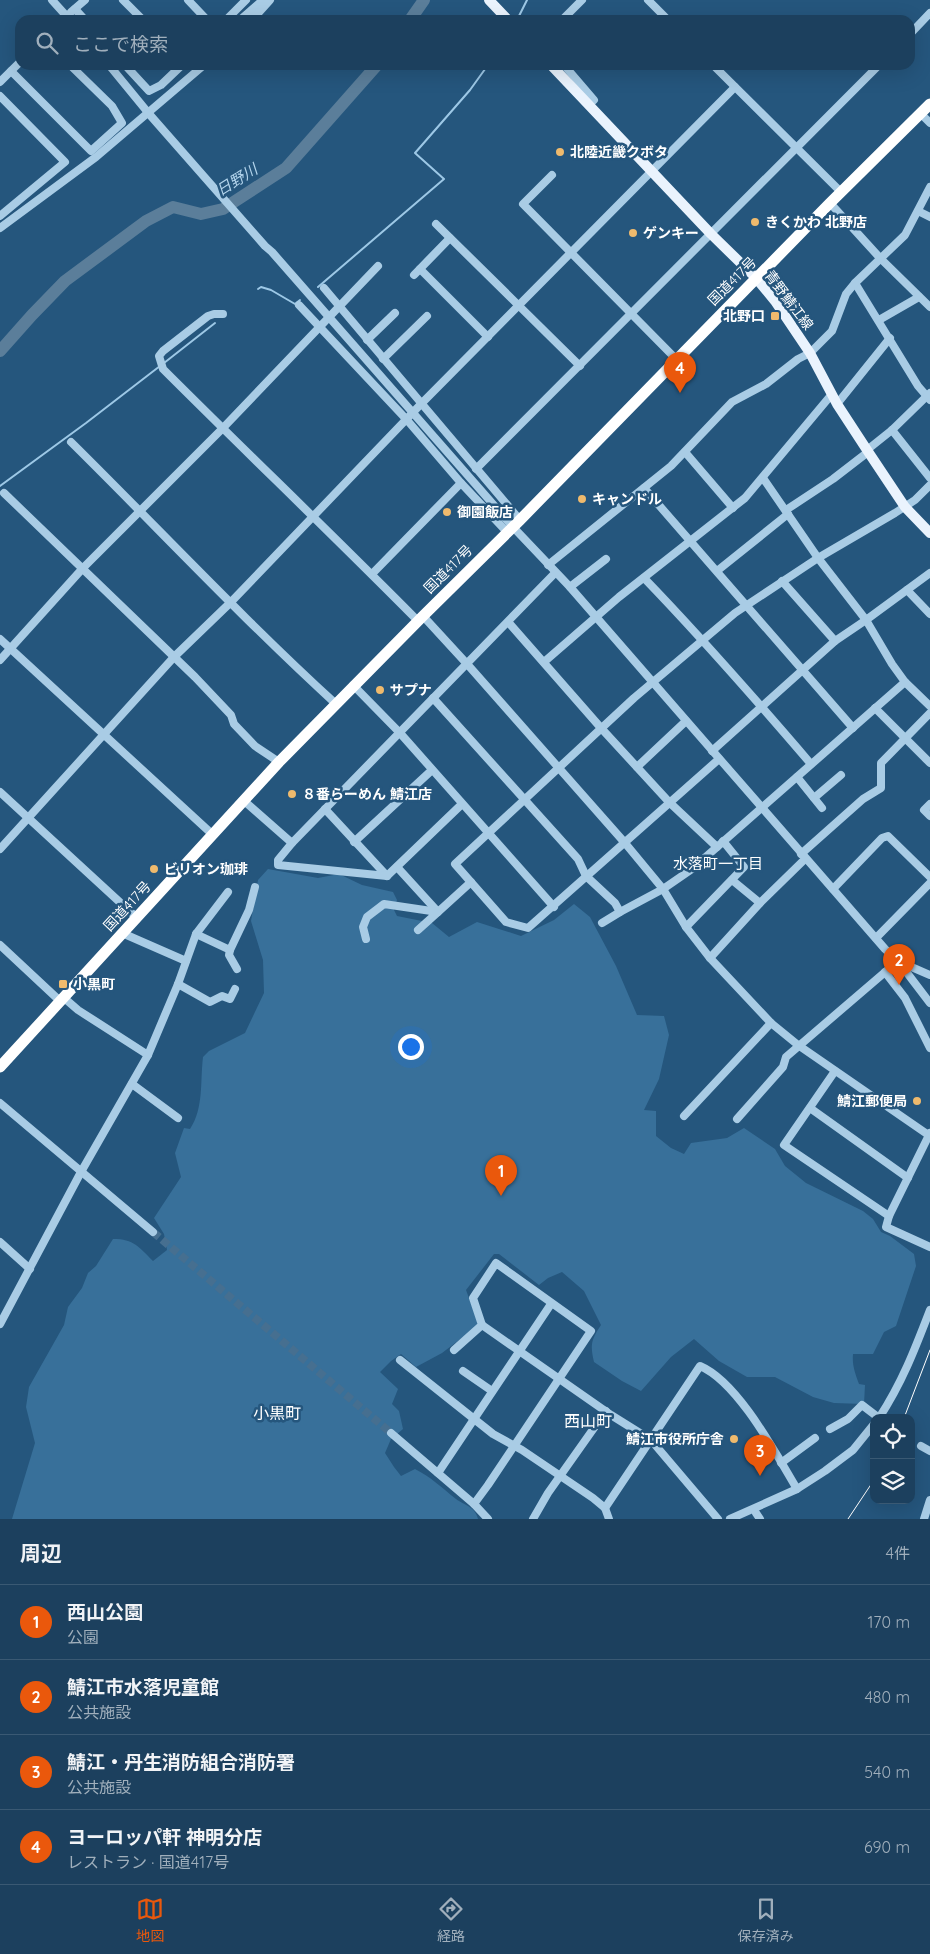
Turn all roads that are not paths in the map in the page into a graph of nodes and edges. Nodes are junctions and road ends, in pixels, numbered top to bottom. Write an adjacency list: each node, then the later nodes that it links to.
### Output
1 (52, 0): 12 (street)
2 (84, 0): 12 (street)
3 (123, 0): 13 (street)
4 (188, 0): 14 (street)
5 (246, 0): 15 (street)
6 (263, 0): 16 (street)
7 (270, 0): 17 (street)
8 (489, 0): 18 (main road)
9 (582, 0): 19 (street)
10 (648, 0): 20 (street)
11 (930, 13): 21 (street)
12 (72, 14)
13 (138, 15)
14 (202, 15)
15 (231, 15)
16 (246, 15)
17 (256, 15)
18 (504, 15)
19 (567, 15)
20 (663, 15)
21 (915, 29)
22 (15, 67): 32 (street)
23 (75, 70): 32 (street)
24 (113, 70): 38 (street)
25 (130, 70): 26 (street)
26 (177, 70)
27 (198, 70): 38 (street)
28 (556, 70): 37 (main road, 青野鯖江線)
29 (568, 70): 37 (street)
30 (718, 70): 34 (street)
31 (874, 70): 41 (street)
32 (11, 71): 33 (street)
33 (0, 82)
34 (735, 87): 41 (street); 42 (street)
35 (0, 96): 48 (street)
36 (930, 104): 39 (highway, 国道417号)
37 (589, 105): 42 (main road, 青野鯖江線)
38 (149, 114): 51 (street); 69 (street)
39 (921, 114): 40 (street); 45 (highway, 国道417号)
40 (930, 124)
41 (797, 148): 45 (street); 52 (street)
42 (652, 172): 52 (main road, 青野鯖江線); 54 (street)
43 (552, 175): 54 (street)
44 (930, 187): 47 (street)
45 (841, 192): 46 (highway, 国道417号)
46 (830, 203): 55 (street); 57 (highway, 国道417号)
47 (918, 211): 49 (street); 55 (street)
48 (0, 216)
49 (930, 217)
50 (436, 224): 53 (street)
51 (0, 228)
52 (711, 234): 57 (main road, 青野鯖江線); 67 (street)
53 (450, 238): 63 (street); 72 (street)
54 (572, 253): 63 (street); 67 (street)
55 (880, 258): 58 (street); 60 (street)
56 (378, 266): 62 (street)
57 (756, 278): 75 (main road, 青野鯖江線); 77 (highway, 国道417号)
58 (855, 283): 70 (street); 75 (street)
59 (324, 288): 62 (street)
60 (919, 297): 64 (street); 70 (street)
61 (299, 305): 71 (street)
62 (339, 306): 69 (street); 74 (street)
63 (519, 306): 72 (street); 78 (street)
64 (930, 307)
65 (395, 313): 74 (street)
66 (222, 314): 85 (street)
67 (632, 314): 77 (street); 78 (street)
68 (427, 316): 76 (street)
69 (329, 317): 71 (street); 83 (street)
70 (879, 320): 73 (street)
71 (320, 327): 84 (street); 85 (street)
72 (488, 336): 81 (street)
73 (890, 338): 80 (street); 82 (street)
74 (367, 340): 76 (street)
75 (810, 353): 79 (main road, 青野鯖江線); 89 (street)
76 (383, 359): 81 (street)
77 (676, 359): 102 (highway, 国道417号)
78 (580, 366): 90 (street)
79 (832, 394): 82 (main road, 青野鯖江線); 91 (street)
80 (929, 397): 86 (street)
81 (421, 404): 83 (street); 90 (street)
82 (837, 404): 88 (main road, 青野鯖江線)
83 (413, 413): 84 (street); 102 (street)
84 (407, 420): 93 (street); 101 (street)
85 (222, 428): 99 (street); 101 (street)
86 (892, 430): 88 (street); 92 (street)
87 (71, 442): 99 (street)
88 (867, 451): 97 (main road, 青野鯖江線); 100 (street)
89 (685, 452): 95 (street); 98 (street)
90 (476, 470): 102 (street)
91 (763, 478): 98 (street); 100 (street)
92 (930, 478)
93 (461, 483): 102 (street); 112 (street)
94 (930, 485): 97 (street)
95 (644, 488): 104 (street); 107 (street)
96 (4, 493): 108 (street)
97 (905, 507): 103 (main road, 青野鯖江線); 105 (street)
98 (733, 508): 104 (street)
99 (140, 510): 108 (street); 117 (street)
100 (787, 512): 105 (street); 109 (street)
101 (314, 516): 112 (street); 117 (street)
102 (513, 526): 107 (street); 121 (highway, 国道417号)
103 (930, 533)
104 (691, 542): 109 (street); 113 (street)
105 (818, 558): 114 (street); 122 (street)
106 (606, 559): 115 (street)
107 (548, 565): 110 (street)
108 (83, 568): 127 (street); 128 (street)
109 (717, 571): 118 (street)
110 (556, 573): 115 (street); 123 (street)
111 (930, 573): 116 (street)
112 (372, 574): 121 (street)
113 (644, 578): 120 (street); 125 (street)
114 (782, 581): 118 (street); 126 (street)
115 (570, 587): 120 (street)
116 (907, 590): 119 (street); 122 (street)
117 (231, 602): 128 (street); 137 (street)
118 (747, 605): 125 (street); 132 (street)
119 (930, 613)
120 (596, 617): 130 (street); 134 (street)
121 (420, 618): 131 (street); 135 (highway, 国道417号)
122 (866, 620): 126 (street); 133 (street)
123 (509, 622): 130 (street); 131 (street)
124 (0, 639): 127 (street)
125 (703, 640): 134 (street); 139 (street)
126 (835, 641): 132 (street)
127 (10, 649): 129 (street); 145 (street)
128 (174, 657): 145 (street); 150 (street)
129 (0, 660)
130 (544, 662): 143 (street)
131 (468, 664): 136 (street); 154 (street)
132 (801, 669): 139 (street); 144 (street)
133 (905, 682): 138 (street); 140 (street)
134 (652, 683): 142 (street); 143 (street)
135 (353, 685): 137 (highway, 国道417号); 146 (street)
136 (433, 698): 146 (street); 161 (street)
137 (336, 704): 150 (highway, 国道417号)
138 (930, 706)
139 (761, 707): 148 (street); 152 (street)
140 (876, 708): 144 (street); 147 (street)
141 (930, 713): 147 (street)
142 (686, 721): 148 (street); 153 (street)
143 (601, 728): 153 (street); 154 (street)
144 (852, 728): 152 (street)
145 (104, 734): 169 (street); 170 (street)
146 (400, 734): 155 (street); 166 (street)
147 (906, 738): 151 (street); 178 (street)
148 (712, 751): 149 (street)
149 (719, 759): 162 (street); 167 (street)
150 (279, 762): 160 (highway, 国道417号)
151 (930, 762)
152 (811, 764): 157 (street)
153 (637, 767): 162 (street)
154 (559, 769): 161 (street); 175 (street)
155 (432, 770): 163 (street); 173 (street)
156 (841, 775): 159 (street)
157 (797, 777): 159 (street); 167 (street)
158 (0, 792): 169 (street)
159 (814, 798): 165 (street)
160 (243, 800): 170 (highway, 国道417号); 174 (street)
161 (524, 800): 171 (street); 181 (street)
162 (669, 802): 175 (street); 176 (street)
163 (462, 804): 171 (street); 179 (street)
164 (930, 804): 168 (street)
165 (822, 808)
166 (325, 809): 173 (street); 174 (street)
167 (762, 809): 172 (street); 178 (street)
168 (930, 816)
169 (28, 818): 177 (street); 194 (street)
170 (212, 834): 194 (highway, 国道417号)
171 (489, 834): 184 (street); 191 (street)
172 (723, 841): 176 (street); 183 (street)
173 (354, 842): 180 (street)
174 (292, 843): 180 (street)
175 (625, 843): 181 (street); 188 (street)
176 (717, 847): 188 (street)
177 (0, 849)
178 (803, 856): 187 (street); 190 (street)
179 (396, 867): 180 (street); 192 (street)
180 (387, 876)
181 (586, 876): 191 (street); 193 (street)
182 (930, 877): 187 (street)
183 (732, 880): 190 (street); 196 (street)
184 (471, 882): 191 (street); 192 (street)
185 (930, 883): 200 (street)
186 (255, 887): 203 (street)
187 (832, 888): 200 (street)
188 (663, 889): 193 (street); 196 (street)
189 (228, 892): 199 (street)
190 (760, 903): 204 (street)
191 (554, 907)
192 (438, 912): 197 (street); 201 (street)
193 (620, 912): 195 (street)
194 (137, 918): 198 (highway, 国道417号)
195 (602, 923)
196 (686, 927): 204 (street)
197 (418, 930)
198 (122, 933): 205 (street); 212 (highway, 国道417号)
199 (196, 934): 203 (street); 205 (street)
200 (876, 938): 206 (street)
201 (366, 939)
202 (0, 945): 212 (street)
203 (230, 950): 207 (street)
204 (710, 958): 214 (street)
205 (186, 960): 210 (street)
206 (898, 961): 208 (street); 209 (street); 213 (street)
207 (237, 969)
208 (885, 972): 215 (street); 216 (street)
209 (930, 975)
210 (178, 984): 211 (street); 217 (street)
211 (234, 990)
212 (61, 999): 217 (street); 218 (highway, 国道417号)
213 (930, 1003)
214 (772, 1023): 215 (street); 223 (street)
215 (798, 1045): 219 (street); 225 (street)
216 (930, 1048)
217 (148, 1055): 220 (street)
218 (0, 1067)
219 (835, 1070): 222 (street); 226 (street)
220 (132, 1084): 224 (street); 227 (street)
221 (0, 1103): 227 (street)
222 (810, 1108): 228 (street); 229 (street)
223 (684, 1116)
224 (178, 1118)
225 (737, 1119)
226 (930, 1135): 228 (street)
227 (81, 1172): 230 (street); 233 (street)
228 (908, 1178): 229 (street)
229 (889, 1216): 232 (street)
230 (153, 1232)
231 (0, 1242): 233 (street)
232 (930, 1247)
233 (30, 1269): 236 (street)
234 (551, 1304): 237 (street); 239 (street); 242 (street)
235 (930, 1310): 246 (street)
236 (0, 1324)
237 (482, 1325): 238 (street); 239 (street)
238 (454, 1350)
239 (519, 1351): 242 (street); 243 (street)
240 (400, 1360): 247 (street)
241 (463, 1371): 243 (street)
242 (559, 1378): 244 (street); 253 (street)
243 (492, 1391): 247 (street)
244 (606, 1410): 252 (street); 258 (street)
245 (874, 1414): 248 (street)
246 (882, 1414)
247 (475, 1419): 253 (street); 257 (street)
248 (830, 1429)
249 (870, 1429): 259 (street)
250 (391, 1433): 257 (street)
251 (815, 1438): 256 (street)
252 (651, 1440): 256 (street); 262 (street); 266 (street)
253 (515, 1446): 258 (street); 261 (street)
254 (922, 1446): 255 (street)
255 (930, 1451)
256 (781, 1463): 259 (street)
257 (438, 1473): 261 (street)
258 (560, 1476): 262 (street); 264 (street)
259 (797, 1490): 267 (street)
260 (930, 1500): 268 (street)
261 (474, 1504): 263 (street)
262 (606, 1508): 265 (street)
263 (488, 1519)
264 (533, 1519)
265 (609, 1519)
266 (718, 1519)
267 (730, 1519)
268 (924, 1519)

